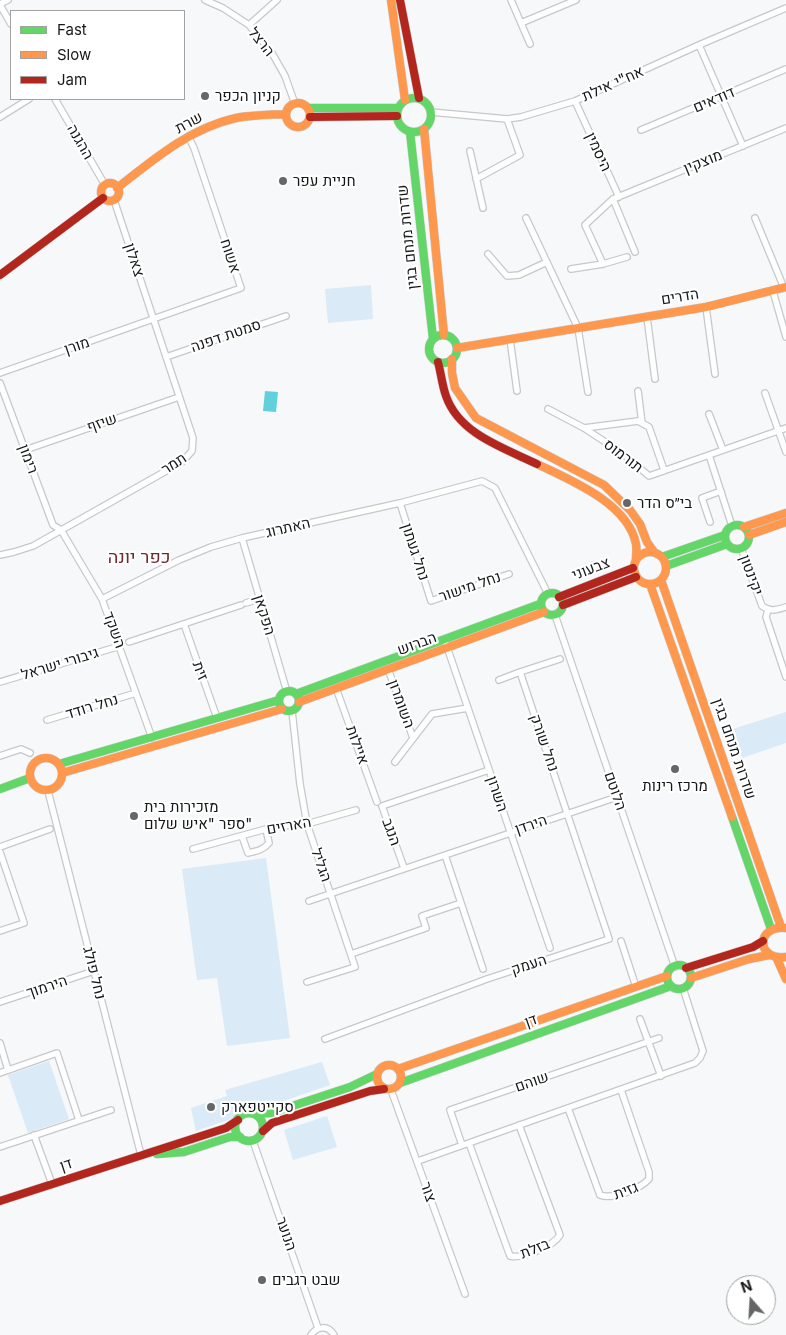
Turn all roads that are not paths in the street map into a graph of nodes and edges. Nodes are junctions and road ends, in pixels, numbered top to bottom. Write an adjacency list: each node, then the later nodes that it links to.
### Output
1 (8, 0): 8 (street)
2 (205, 0): 12 (street, הרצל)
3 (277, 0): 12 (street)
4 (511, 0): 11 (street)
5 (576, 0): 11 (street)
6 (403, 1): 7 (street); 17 (street)
7 (392, 3): 20 (street)
8 (0, 4): 10 (street)
9 (786, 8): 14 (street, אח"י אילת)
10 (10, 22)
11 (521, 23): 13 (street)
12 (249, 25): 22 (street, הרצל)
13 (530, 44)
14 (699, 45): 16 (street); 21 (street, אח"י אילת)
15 (786, 69): 16 (street, דודאים)
16 (721, 97): 33 (street, דודאים); 36 (street)
17 (419, 98): 20 (street); 25 (street)
18 (27, 100): 28 (street)
19 (56, 100): 39 (street, ההגנה)
20 (404, 100): 24 (street)
21 (575, 101): 30 (street, אח"י אילת); 42 (street, היסמין)
22 (295, 104): 23 (street); 26 (street)
23 (308, 108): 24 (street); 29 (street)
24 (398, 108): 27 (street)
25 (431, 112): 30 (street, אח"י אילת); 32 (street)
26 (286, 114): 29 (street); 35 (street, שרת)
27 (397, 116): 29 (street); 34 (street)
28 (0, 117)
29 (310, 117)
30 (507, 119): 38 (street)
31 (786, 128): 36 (street, מוצקין)
32 (424, 129): 34 (street); 61 (street, שדרות מנחם בגין)
33 (641, 130)
34 (410, 132): 63 (street, שדרות מנחם בגין)
35 (188, 136): 40 (street, שרת); 59 (street, אשוח)
36 (743, 146): 42 (street, מוצקין)
37 (470, 151): 38 (street)
38 (476, 179): 44 (street)
39 (105, 184): 40 (street); 41 (street)
40 (117, 188): 43 (street)
41 (103, 198): 43 (street); 53 (street)
42 (616, 198): 47 (street, היסמין); 51 (street)
43 (114, 200): 59 (street, צאלון)
44 (483, 208)
45 (526, 218): 50 (street)
46 (755, 218): 54 (street, הדרים)
47 (635, 252)
48 (488, 254): 50 (street)
49 (627, 257): 51 (street)
50 (547, 262): 60 (street)
51 (603, 264): 52 (street)
52 (571, 269)
53 (0, 275)
54 (785, 287): 55 (street, הדרים)
55 (773, 291): 56 (street, הדרים); 62 (street)
56 (706, 307): 58 (street, הדרים); 70 (street)
57 (286, 316): 66 (street, סמטת דפנה)
58 (647, 317): 60 (street, הדרים); 71 (street)
59 (153, 319): 66 (street, תמר); 69 (street, מורן)
60 (578, 328): 64 (street, הדרים); 75 (street)
61 (444, 335): 63 (street); 65 (street)
62 (786, 337)
63 (434, 339): 68 (street)
64 (510, 339): 65 (street, הדרים); 73 (street)
65 (457, 348): 67 (street)
66 (166, 357): 77 (street, תמר)
67 (452, 359): 68 (street); 102 (street)
68 (438, 362): 105 (street)
69 (0, 373)
70 (715, 374)
71 (656, 378)
72 (0, 383): 84 (street, רימון)
73 (517, 391)
74 (638, 391): 80 (street, תורמוס)
75 (588, 392)
76 (765, 393): 83 (street)
77 (179, 397): 84 (street, שיזף); 96 (street, תמר)
78 (548, 409): 81 (street, תורמוס)
79 (710, 414): 85 (street)
80 (642, 424): 81 (street, תורמוס); 88 (street, תורמוס)
81 (584, 428): 88 (street, תורמוס)
82 (786, 428): 83 (street, תורמוס)
83 (779, 430): 85 (street, תורמוס); 86 (street)
84 (24, 450): 96 (street, רימון)
85 (723, 450): 87 (street, תורמוס)
86 (786, 452)
87 (709, 455): 88 (street, תורמוס); 89 (street)
88 (664, 470)
89 (721, 492): 92 (street); 94 (street)
90 (400, 503): 99 (street, האתרוג); 112 (street, האתרוג); 116 (street, נחל געתון)
91 (786, 513): 95 (street)
92 (710, 522)
93 (786, 522): 97 (street)
94 (732, 526): 95 (street); 98 (street)
95 (744, 527): 97 (street)
96 (61, 530): 103 (street, תמר); 114 (street, השקד)
97 (749, 535): 101 (street)
98 (725, 536): 100 (street); 104 (street)
99 (242, 538): 114 (street, האתרוג); 115 (street, הפקאן)
100 (728, 544): 101 (street); 106 (street)
101 (741, 548): 120 (street, יקינטון)
102 (654, 552): 104 (street); 105 (street)
103 (0, 555)
104 (662, 557): 106 (street)
105 (636, 559): 107 (street)
106 (666, 566): 110 (street)
107 (633, 568): 109 (street); 113 (street, צבעוני)
108 (508, 574): 116 (street, נחל מישור)
109 (636, 577): 111 (street); 118 (street, צבעוני)
110 (661, 580): 111 (street); 172 (street, שדרות מנחם בגין)
111 (650, 584): 173 (street, שדרות מנחם בגין)
112 (548, 594): 113 (street); 117 (street)
113 (559, 597): 118 (street)
114 (102, 599): 126 (street, השקד)
115 (259, 599): 123 (street); 134 (street, הפקאן)
116 (431, 601)
117 (540, 604): 121 (street); 125 (street, הברוש)
118 (562, 605): 122 (street)
119 (786, 607): 120 (street, יקינטון)
120 (768, 610): 130 (street)
121 (544, 612): 122 (street); 125 (street, הברוש)
122 (555, 615): 155 (street, הלוטם)
123 (184, 624): 124 (street); 142 (street, זית)
124 (129, 642)
125 (446, 644): 128 (street, הברוש); 136 (street, הברוש); 139 (street, השרון)
126 (120, 646): 132 (street, גיבורי ישראל); 135 (street, השקד)
127 (560, 659): 129 (street)
128 (388, 669): 133 (street, הברוש); 145 (street, השומרון)
129 (520, 672): 131 (street); 158 (street, נחל שורק)
130 (786, 677)
131 (499, 680)
132 (0, 682)
133 (336, 688): 138 (street, הברוש); 156 (street, איילות)
134 (287, 692): 136 (street); 137 (street)
135 (136, 693): 143 (street, נחל רודד); 144 (street, השקד)
136 (296, 694): 138 (street)
137 (280, 700): 140 (street); 142 (street)
138 (299, 702): 141 (street)
139 (468, 708): 145 (street, השומרון); 150 (street, השרון)
140 (282, 709): 141 (street); 151 (street)
141 (292, 711): 159 (street, הגליל)
142 (217, 718): 144 (street)
143 (47, 720)
144 (152, 738): 149 (street)
145 (413, 738): 148 (street, השומרון)
146 (30, 754): 147 (street)
147 (0, 756)
148 (395, 762)
149 (59, 764): 151 (street); 152 (street)
150 (489, 770): 162 (street, השרון); 168 (street, הנגב)
151 (62, 773): 154 (street)
152 (30, 778): 153 (street); 154 (street)
153 (0, 789)
154 (48, 791): 185 (street, נחל פולג)
155 (617, 796): 158 (street, הירדן); 182 (street, הלוטם)
156 (378, 802)
157 (356, 810): 159 (street, הארזים)
158 (568, 813): 162 (street, הירדן); 196 (street, העמק)
159 (307, 824): 161 (street, הארזים); 169 (street, הגליל)
160 (50, 829): 164 (street)
161 (266, 829): 163 (street, הארזים); 163 (street)
162 (510, 832): 167 (street, הירדן); 177 (street, השרון)
163 (242, 836): 165 (street, הארזים)
164 (0, 847)
165 (193, 849)
166 (0, 852): 174 (street)
167 (445, 854): 168 (street, הירדן); 171 (street)
168 (404, 868): 169 (street)
169 (330, 893): 170 (street); 178 (street, הגליל)
170 (309, 901)
171 (462, 903): 178 (street); 184 (street)
172 (783, 928): 173 (street)
173 (771, 929): 175 (street)
174 (0, 931)
175 (763, 940): 179 (street); 183 (street)
176 (621, 941): 191 (street)
177 (550, 948)
178 (351, 954): 189 (street)
179 (769, 955): 181 (street); 187 (street)
180 (786, 957): 181 (street)
181 (777, 959): 188 (street)
182 (674, 967): 183 (street); 186 (street)
183 (686, 968): 187 (street)
184 (483, 969)
185 (94, 971): 193 (street, הירמוך); 220 (street, נחל פולג)
186 (667, 976): 190 (street); 191 (street, דן)
187 (691, 978): 192 (street)
188 (786, 979)
189 (306, 982)
190 (671, 986): 192 (street); 204 (street, דן)
191 (636, 987): 199 (street, דן)
192 (683, 988): 203 (street)
193 (0, 1002)
194 (640, 1018): 197 (street)
195 (659, 1038): 197 (street, שוהם)
196 (325, 1039)
197 (648, 1042): 203 (street); 218 (street, שוהם)
198 (0, 1043): 200 (street)
199 (398, 1069): 202 (street); 204 (street)
200 (8, 1070): 201 (street); 210 (street)
201 (0, 1073)
202 (377, 1074): 205 (street); 209 (street)
203 (661, 1076): 206 (street)
204 (400, 1083): 205 (street)
205 (388, 1089): 213 (street); 221 (street, צור)
206 (621, 1090): 207 (street); 207 (street, גזית)
207 (568, 1108): 212 (street)
208 (111, 1110): 210 (street)
209 (254, 1114): 211 (street); 213 (street)
210 (79, 1120): 214 (street)
211 (238, 1120): 215 (street); 220 (street, דן)
212 (518, 1125): 217 (street); 217 (street, בזלת)
213 (263, 1131): 216 (street)
214 (34, 1136): 219 (street); 222 (street)
215 (240, 1138): 216 (street); 220 (street, דן)
216 (253, 1140): 225 (street, הנוער)
217 (469, 1143): 218 (street)
218 (462, 1145): 221 (street)
219 (0, 1147)
220 (140, 1155): 222 (street, דן)
221 (418, 1161): 224 (street, צור)
222 (52, 1184): 223 (street, דן)
223 (0, 1201)
224 (464, 1294)
225 (318, 1328): 226 (street); 227 (street)
226 (311, 1335)
227 (334, 1335)

